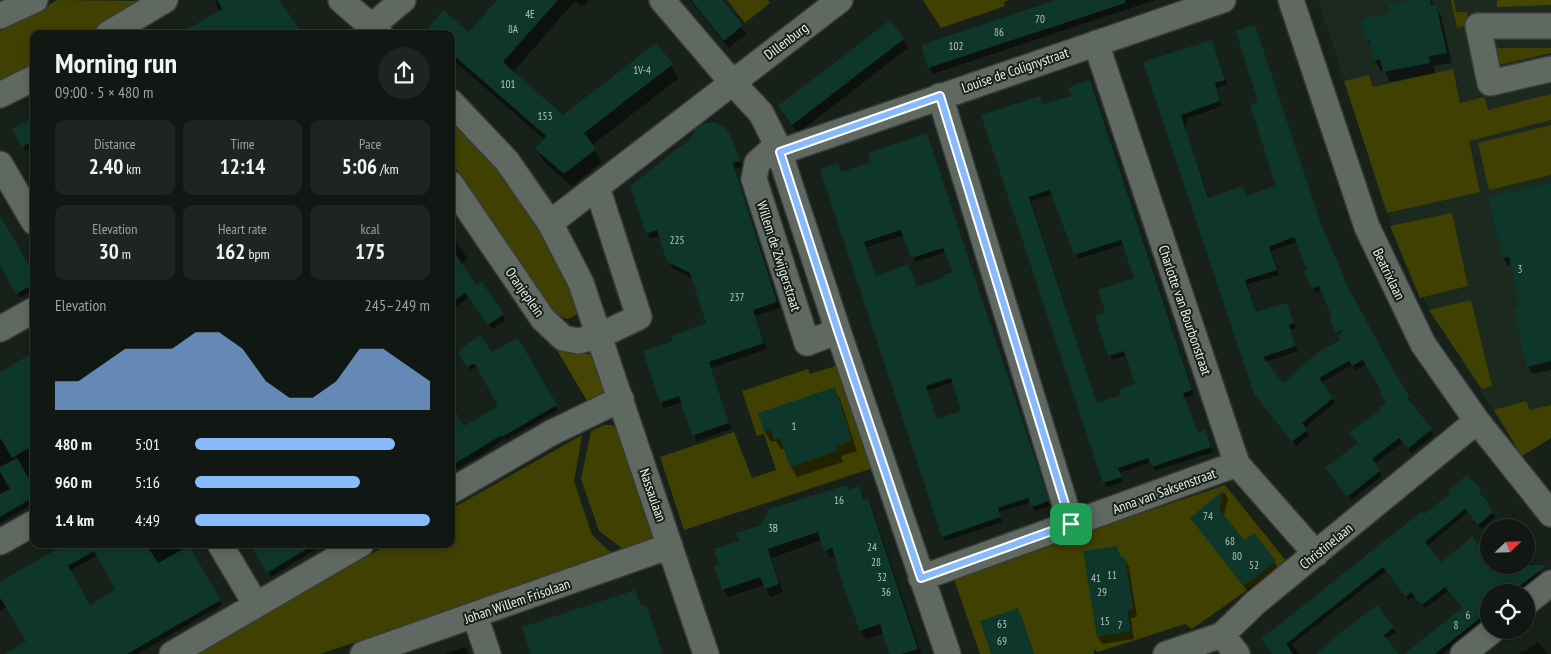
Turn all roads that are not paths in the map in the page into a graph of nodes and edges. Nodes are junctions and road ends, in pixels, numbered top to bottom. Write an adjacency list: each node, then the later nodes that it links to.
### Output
1 (35, 0): 9 (street)
2 (341, 0): 12 (street)
3 (403, 0): 12 (street)
4 (662, 0): 16 (street)
5 (840, 0): 16 (street, Dillenburg)
6 (1222, 0): 13 (street, Louise de Colignystraat)
7 (1290, 0): 31 (street, Beatrixlaan)
8 (155, 3): 11 (street)
9 (0, 16)
10 (1551, 26): 14 (street)
11 (114, 30)
12 (376, 30)
13 (1096, 43): 18 (street, Louise de Colignystraat); 32 (street, Charlotte van Bourbonstraat)
14 (1551, 69)
15 (30, 80): 17 (street)
16 (732, 82): 20 (street); 22 (street)
17 (0, 95)
18 (940, 96): 20 (street, Louise de Colignystraat); 35 (street)
19 (455, 106): 25 (street)
20 (779, 148): 28 (street); 28 (street, Willem de Zwijgerstraat)
21 (0, 164): 24 (street)
22 (597, 187): 25 (street); 29 (street, Oranjeplein)
23 (455, 190): 29 (street, Oranjeplein)
24 (30, 215)
25 (550, 223): 29 (street)
26 (30, 312): 27 (street)
27 (0, 329)
28 (838, 331): 42 (street)
29 (599, 336): 30 (street, Nassaulaan)
30 (620, 400): 33 (street); 38 (street, Nassaulaan)
31 (1477, 421): 34 (street, Beatrixlaan); 41 (street, Christinelaan)
32 (1237, 464): 35 (street, Anna van Saksenstraat); 41 (street, Charlotte van Bourbonstraat)
33 (455, 489)
34 (1551, 514)
35 (1071, 524): 42 (street, Anna van Saksenstraat)
36 (30, 525): 37 (street)
37 (0, 542)
38 (670, 546): 46 (street, Johan Willem Frisolaan); 52 (street, Nassaulaan)
39 (222, 548): 45 (street)
40 (353, 548): 45 (street)
41 (1316, 554): 48 (street, Christinelaan)
42 (921, 578): 53 (street)
43 (1551, 583): 44 (street)
44 (1535, 596)
45 (256, 605): 49 (street)
46 (476, 616): 50 (street, Johan Willem Frisolaan); 51 (street)
47 (1481, 639): 55 (street)
48 (1230, 644): 54 (street, Christinelaan)
49 (172, 654)
50 (363, 654)
51 (488, 654)
52 (706, 654)
53 (948, 654)
54 (1166, 654)
55 (1463, 654)

